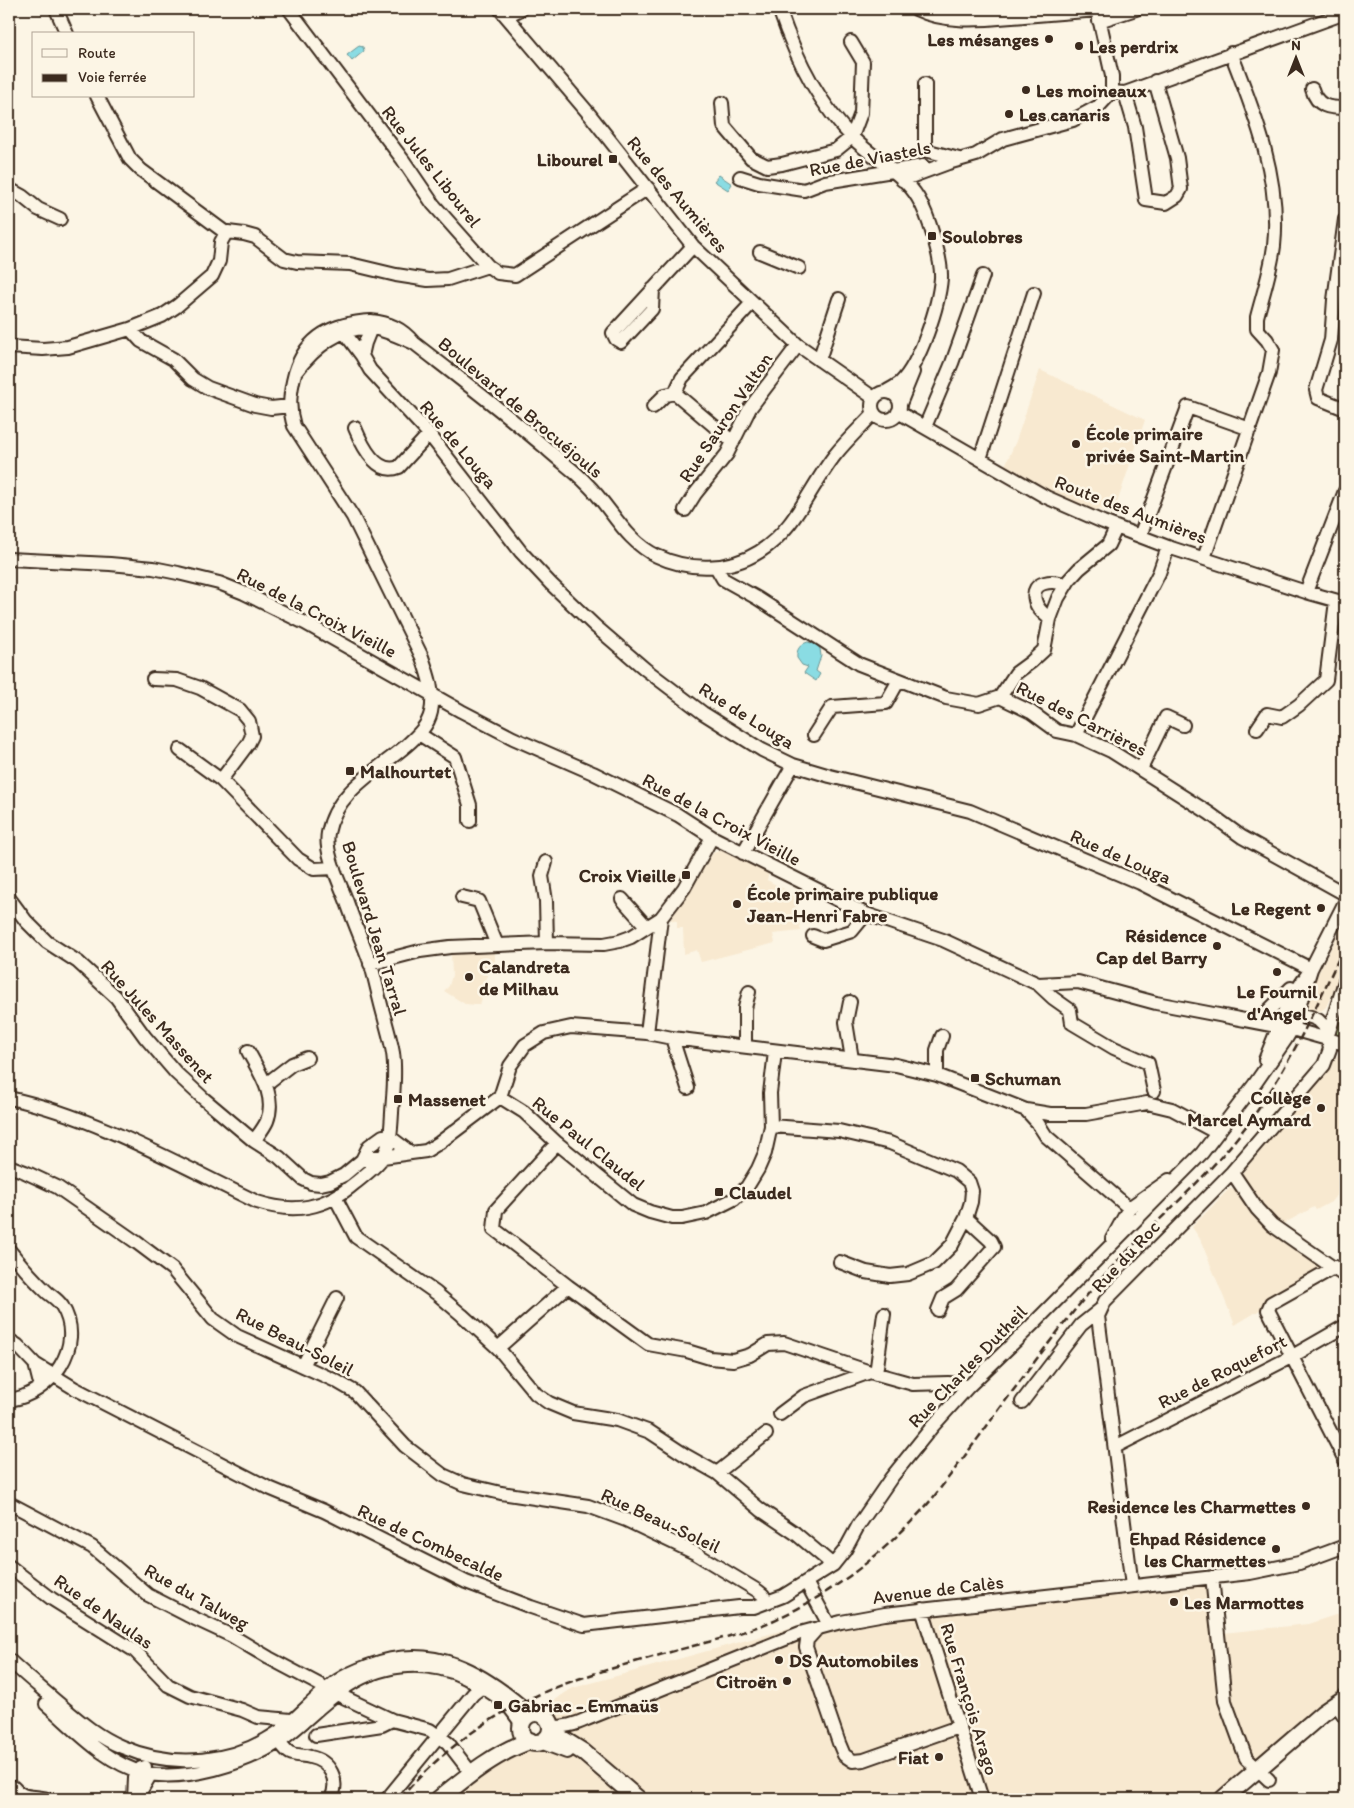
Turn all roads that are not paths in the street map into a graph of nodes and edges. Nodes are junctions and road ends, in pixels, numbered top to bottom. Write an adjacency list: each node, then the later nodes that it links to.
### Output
1 (56, 9): 10 (street)
2 (289, 9): 34 (street, Rue Jules Libourel)
3 (521, 9): 7 (street)
4 (779, 9): 21 (street)
5 (916, 9): 9 (street)
6 (1136, 9): 9 (street)
7 (503, 13): 27 (street, Rue des Aumières)
8 (1345, 13): 12 (street)
9 (1098, 14): 16 (street)
10 (66, 32)
11 (851, 42): 21 (street)
12 (1231, 53): 13 (street); 61 (street)
13 (1155, 81): 17 (street); 17 (street)
14 (925, 84): 22 (street)
15 (1312, 89): 20 (street)
16 (1112, 92): 17 (street); 22 (street, Rue de Viastels)
17 (1125, 94)
18 (98, 98): 31 (street)
19 (722, 103): 21 (street)
20 (1345, 108)
21 (852, 137): 24 (street)
22 (962, 160): 23 (street, Rue de Viastels)
23 (948, 163): 24 (street, Rue de Viastels); 26 (street, Rue de Viastels)
24 (891, 170): 25 (street, Rue de Viastels); 26 (street)
25 (740, 176)
26 (902, 180): 48 (street)
27 (648, 188): 32 (street, Rue des Aumières); 34 (street, Rue Jules Libourel)
28 (9, 189): 30 (street)
29 (1345, 218): 57 (street)
30 (60, 219)
31 (226, 233): 34 (street); 42 (street)
32 (693, 246): 37 (street); 40 (street, Rue des Aumières)
33 (760, 252): 35 (street)
34 (488, 266)
35 (799, 268)
36 (984, 276): 59 (street)
37 (653, 289)
38 (1034, 293): 64 (street)
39 (839, 299): 49 (street)
40 (752, 303): 45 (street, Rue des Aumières); 52 (street)
41 (371, 328): 43 (street, Boulevard de Brocuéjouls); 44 (street, Boulevard de Brocuéjouls); 47 (street)
42 (130, 329): 46 (street); 54 (street)
43 (344, 332): 47 (street, Rue de Louga); 50 (street, Boulevard de Brocuéjouls)
44 (414, 343): 50 (street, Boulevard de Brocuéjouls); 72 (street, Boulevard de Brocuéjouls)
45 (798, 345): 49 (street, Rue des Aumières); 63 (street, Rue Sauron Valton)
46 (9, 347)
47 (362, 356): 62 (street, Rue de Louga)
48 (916, 359): 51 (street); 56 (street)
49 (819, 360): 53 (street, Rue des Aumières)
50 (295, 373): 54 (street, Boulevard de Brocuéjouls)
51 (887, 391): 53 (street); 56 (street)
52 (675, 393): 55 (street); 63 (street)
53 (874, 398): 58 (street)
54 (290, 406): 77 (street, Boulevard de Brocuéjouls)
55 (653, 407)
56 (899, 408): 58 (street); 59 (street, Route des Aumières)
57 (1345, 409)
58 (879, 416): 72 (street, Boulevard de Brocuéjouls)
59 (925, 427): 64 (street, Route des Aumières)
60 (355, 428): 62 (street)
61 (1250, 429): 68 (street); 70 (street)
62 (429, 434): 89 (street, Rue de Louga)
63 (733, 442): 66 (street, Rue Sauron Valton)
64 (980, 459): 67 (street, Route des Aumières)
65 (1345, 492): 74 (street)
66 (685, 510)
67 (1116, 528): 68 (street, Route des Aumières); 73 (street)
68 (1140, 536): 69 (street, Route des Aumières)
69 (1168, 547): 70 (street, Route des Aumières); 87 (street)
70 (1204, 558): 74 (street, Route des Aumières)
71 (9, 559): 78 (street, Rue de la Croix Vieille)
72 (716, 567): 80 (street, Rue des Carrières)
73 (1066, 585): 76 (street); 76 (street)
74 (1306, 592): 75 (street, Route des Aumières)
75 (1341, 602): 84 (street, Route des Aumières)
76 (1050, 619): 81 (street)
77 (428, 672): 78 (street, Rue de la Croix Vieille); 82 (street, Boulevard de Brocuéjouls)
78 (399, 676): 82 (street, Rue de la Croix Vieille)
79 (153, 679): 91 (street)
80 (899, 680): 81 (street, Rue des Carrières); 86 (street)
81 (1000, 697): 87 (street, Rue des Carrières)
82 (431, 704): 85 (street, Boulevard Jean Tarral); 93 (street, Rue de la Croix Vieille)
83 (1183, 725): 90 (street)
84 (1256, 729)
85 (419, 734): 92 (street); 96 (street, Boulevard Jean Tarral)
86 (814, 735)
87 (1076, 735): 90 (street, Rue des Carrières)
88 (180, 750): 91 (street)
89 (793, 765): 94 (street); 109 (street, Rue de Louga)
90 (1141, 769): 97 (street, Rue des Carrières)
91 (221, 780): 96 (street)
92 (470, 821)
93 (712, 837): 94 (street, Rue de la Croix Vieille); 103 (street)
94 (743, 853): 102 (street, Rue de la Croix Vieille)
95 (546, 862): 106 (street)
96 (334, 868): 108 (street, Boulevard Jean Tarral)
97 (1345, 894)
98 (462, 897): 107 (street)
99 (9, 898): 140 (street, Rue Jules Massenet)
100 (622, 899): 104 (street)
101 (1345, 902): 109 (street)
102 (866, 914): 105 (street); 111 (street, Rue de la Croix Vieille)
103 (661, 918): 104 (street); 118 (street)
104 (646, 926): 106 (street)
105 (813, 936)
106 (547, 943): 107 (street)
107 (497, 945): 108 (street)
108 (370, 964): 139 (street, Boulevard Jean Tarral)
109 (1311, 969): 114 (street); 116 (street); 117 (street)
110 (1345, 980): 115 (street); 120 (street, Rue du Roc)
111 (1038, 984): 116 (street, Rue de la Croix Vieille); 133 (street)
112 (749, 992): 123 (street)
113 (850, 1002): 128 (street)
114 (1296, 1014): 115 (street); 117 (street)
115 (1311, 1017): 120 (street)
116 (1256, 1022): 117 (street, Rue de la Croix Vieille)
117 (1284, 1025): 120 (street, Rue de la Croix Vieille); 138 (street, Rue Charles Dutheil)
118 (647, 1033): 121 (street); 134 (street)
119 (942, 1036): 129 (street)
120 (1321, 1036): 122 (street, Rue de la Croix Vieille); 132 (street, Rue du Roc)
121 (672, 1038): 123 (street); 131 (street)
122 (1345, 1044)
123 (745, 1046): 126 (street)
124 (1345, 1050): 132 (street)
125 (248, 1051): 130 (street)
126 (775, 1052): 128 (street); 137 (street, Rue Paul Claudel)
127 (308, 1058): 130 (street)
128 (852, 1059): 129 (street)
129 (937, 1075): 136 (street)
130 (266, 1084): 140 (street)
131 (688, 1088)
132 (1304, 1088): 146 (street, Rue du Roc)
133 (1154, 1091)
134 (500, 1097): 141 (street, Rue Paul Claudel); 142 (street)
135 (9, 1098): 147 (street, Boulevard Jean Tarral)
136 (1026, 1110): 138 (street); 148 (street)
137 (771, 1126): 141 (street, Rue Paul Claudel); 149 (street)
138 (1217, 1133): 144 (street, Rue Charles Dutheil)
139 (387, 1136): 142 (street); 143 (street, Boulevard Jean Tarral); 143 (street, Rue Jules Massenet)
140 (254, 1141): 143 (street, Rue Jules Massenet)
141 (557, 1143): 155 (street)
142 (411, 1153): 143 (street)
143 (373, 1158): 147 (street, Boulevard Jean Tarral)
144 (1195, 1161): 148 (street, Rue Charles Dutheil); 151 (street, Rue Charles Dutheil)
145 (9, 1166): 164 (street, Rue Beau-Soleil)
146 (1232, 1172): 153 (street); 157 (street, Rue du Roc)
147 (335, 1197): 162 (street)
148 (1129, 1208): 151 (street, Rue Charles Dutheil)
149 (966, 1218): 152 (street); 158 (street)
150 (9, 1250): 166 (street)
151 (1105, 1253): 167 (street, Rue Charles Dutheil)
152 (840, 1262)
153 (1335, 1268): 154 (street); 163 (street)
154 (1345, 1276)
155 (568, 1286): 162 (street); 165 (street)
156 (337, 1298): 164 (street)
157 (1101, 1309): 169 (street); 172 (street, Rue du Roc)
158 (938, 1310)
159 (884, 1314): 165 (street)
160 (1345, 1326): 163 (street, Rue de Roquefort)
161 (9, 1340): 166 (street, Rue de Combecalde)
162 (498, 1348): 174 (street)
163 (1291, 1357): 172 (street, Rue de Roquefort); 173 (street)
164 (302, 1366): 182 (street, Rue Beau-Soleil)
165 (873, 1373): 167 (street); 170 (street)
166 (46, 1376): 168 (street); 182 (street, Rue de Combecalde)
167 (968, 1387): 177 (street, Rue Charles Dutheil)
168 (9, 1398)
169 (1022, 1402)
170 (780, 1414)
171 (766, 1434): 174 (street)
172 (1115, 1447): 181 (street, Rue du Roc)
173 (1345, 1460)
174 (717, 1472): 177 (street)
175 (9, 1504): 188 (street, Rue du Talweg)
176 (1345, 1546): 179 (street, Avenue de Calès)
177 (833, 1565): 180 (street, Rue de Combecalde)
178 (9, 1566): 193 (street, Rue de Naulas)
179 (1212, 1577): 181 (street, Avenue de Calès); 204 (street)
180 (806, 1582): 182 (street, Rue de Combecalde); 184 (street)
181 (1132, 1586): 183 (street, Avenue de Calès)
182 (766, 1601)
183 (922, 1609): 184 (street, Avenue de Calès); 196 (street, Rue François Arago)
184 (829, 1625): 185 (street, Avenue de Calès)
185 (815, 1630): 196 (street); 197 (street, Avenue de Calès)
186 (9, 1660): 195 (street)
187 (9, 1670): 202 (street)
188 (320, 1685)
189 (482, 1687): 197 (street); 199 (street); 200 (street)
190 (340, 1695): 194 (street)
191 (1340, 1701): 192 (street); 204 (main road)
192 (1345, 1717)
193 (291, 1720): 197 (street); 201 (street)
194 (392, 1720): 198 (street); 199 (street)
195 (85, 1725): 201 (street); 202 (street)
196 (958, 1727): 213 (street, Rue François Arago)
197 (536, 1730): 203 (main road); 211 (main road); 212 (main road)
198 (316, 1735)
199 (439, 1736): 203 (street); 209 (street)
200 (279, 1741): 202 (street); 208 (street)
201 (220, 1758): 202 (street)
202 (142, 1772): 207 (street)
203 (472, 1774): 210 (main road)
204 (1263, 1775): 214 (main road)
205 (13, 1787): 206 (street)
206 (47, 1799)
207 (135, 1799)
208 (330, 1799)
209 (387, 1799)
210 (439, 1799)
211 (623, 1799)
212 (638, 1799)
213 (982, 1799)
214 (1223, 1799)

